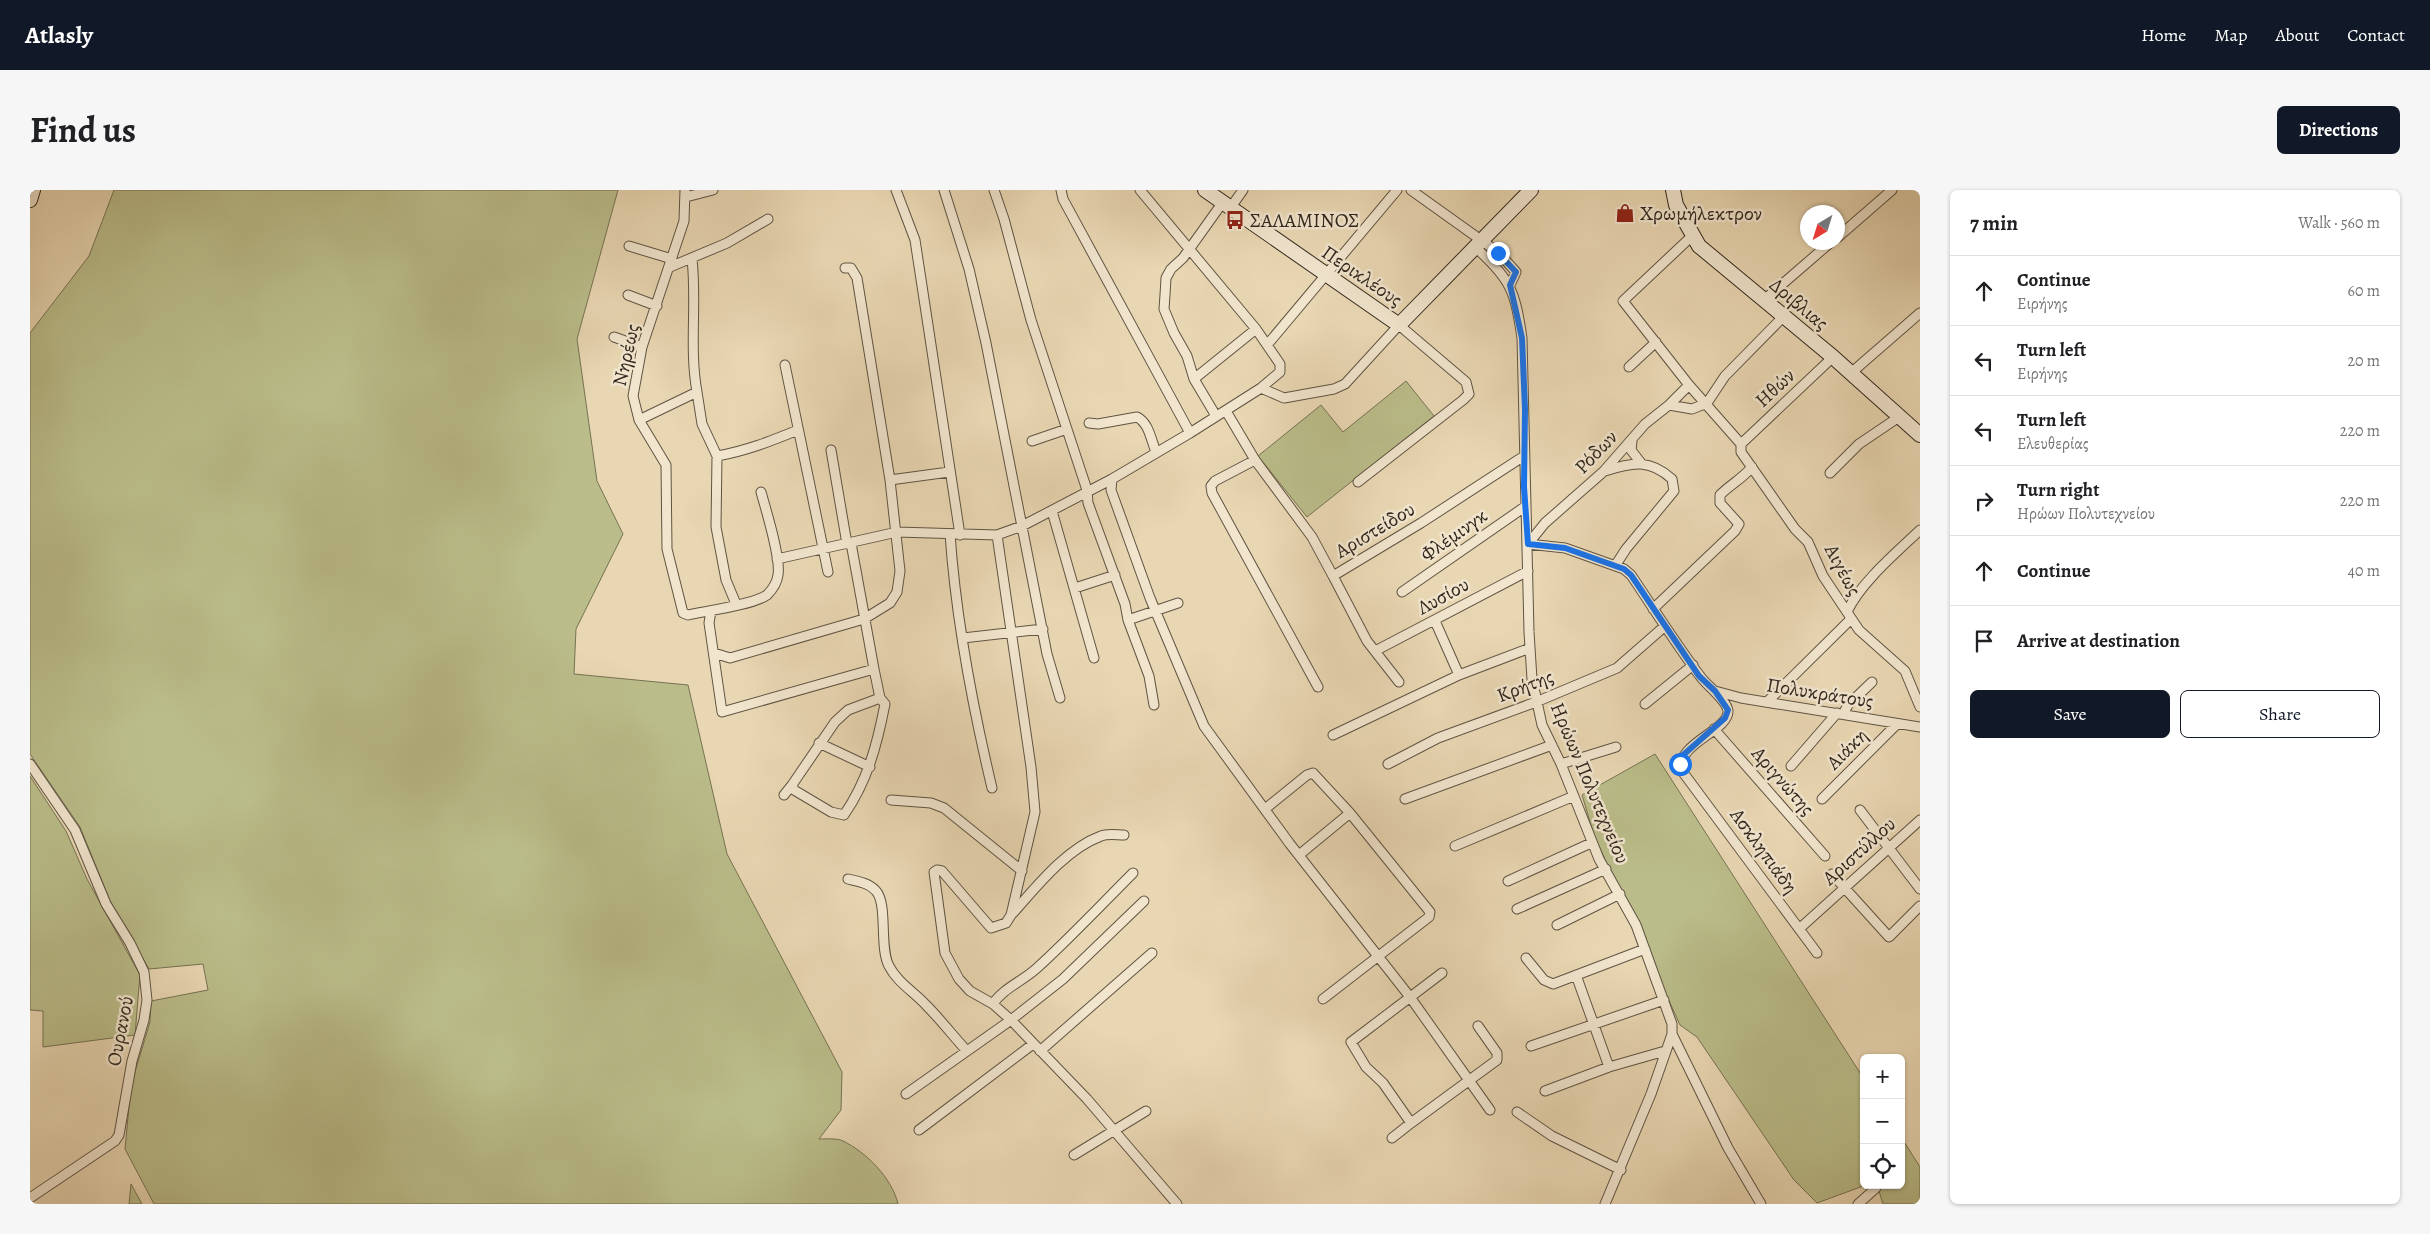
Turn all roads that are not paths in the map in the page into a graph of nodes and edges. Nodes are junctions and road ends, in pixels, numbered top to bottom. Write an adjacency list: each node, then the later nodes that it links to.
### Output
1 (33, 190): 17 (main road)
2 (713, 190): 16 (street)
3 (896, 190): 70 (street)
4 (944, 190): 80 (street)
5 (994, 190): 57 (street)
6 (1061, 190): 58 (street)
7 (1140, 190): 24 (street)
8 (1205, 190): 18 (main road, Περικλέους)
9 (1243, 190): 18 (street)
10 (1397, 190): 29 (street)
11 (1411, 190): 22 (street, Ηρώων Πολυτεχνείου)
12 (1531, 190): 22 (main road)
13 (1666, 190): 14 (main road)
14 (1674, 190): 21 (main road, Δριβλιας)
15 (1892, 190): 20 (street)
16 (686, 194): 27 (street, Νηρέως)
17 (30, 200)
18 (1227, 205): 24 (street); 29 (main road, Περικλέους)
19 (768, 219): 26 (street)
20 (1845, 231)
21 (1692, 236): 31 (main road, Δριβλιας); 38 (street, Αιγέως)
22 (1478, 244): 35 (main road); 66 (street, Ηρώων Πολυτεχνείου)
23 (629, 246): 27 (street)
24 (1189, 249): 36 (street); 45 (street)
25 (1822, 250): 31 (street)
26 (692, 259): 27 (street); 48 (street)
27 (671, 263): 32 (street, Νηρέως)
28 (845, 268): 74 (street)
29 (1326, 276): 35 (main road, Περικλέους); 39 (street)
30 (628, 295): 32 (street)
31 (1764, 300): 34 (main road, Δριβλιας)
32 (657, 306): 40 (street, Νηρέως)
33 (1920, 313): 44 (street)
34 (1783, 317): 41 (main road, Δριβλιας); 49 (street)
35 (1399, 325): 47 (street); 75 (street)
36 (1256, 329): 39 (street); 45 (street)
37 (614, 337): 40 (street)
38 (1656, 342): 43 (street); 46 (street, Αιγέως)
39 (1267, 345): 47 (street)
40 (642, 347): 54 (street, Νηρέως)
41 (1833, 357): 44 (main road, Δριβλιας); 62 (street, Ηθών)
42 (785, 365): 56 (street)
43 (1629, 367)
44 (1851, 373): 53 (main road, Δριβλιας)
45 (1194, 379): 52 (street)
46 (1689, 385): 49 (street, Αιγέως); 50 (street, Ρόδων)
47 (1261, 388): 51 (street)
48 (697, 392): 54 (street); 65 (street)
49 (1707, 403): 50 (street); 62 (street, Αιγέως)
50 (1669, 405): 60 (street, Ρόδων)
51 (1226, 411): 52 (street); 67 (street, Αριστείδου)
52 (1216, 416): 58 (street)
53 (1899, 417): 59 (main road, Δριβλιας); 72 (street)
54 (639, 420): 100 (street, Νηρέως)
55 (1089, 423): 64 (street)
56 (798, 430): 65 (street); 88 (street)
57 (1067, 430): 61 (street); 76 (street)
58 (1190, 433): 64 (street)
59 (1920, 435)
60 (1632, 440): 68 (street); 71 (street, Ρόδων)
61 (1032, 441)
62 (1741, 444): 69 (street, Αιγέως)
63 (831, 450): 86 (street)
64 (1156, 452): 73 (street)
65 (717, 456): 98 (street)
66 (1524, 456): 78 (street, Ηρώων Πολυτεχνείου); 94 (street, Αριστείδου)
67 (1255, 460): 94 (street, Αριστείδου); 119 (street)
68 (1641, 463): 71 (street); 90 (street)
69 (1752, 467): 99 (street); 102 (street, Αιγέως)
70 (949, 472): 74 (street); 85 (street)
71 (1603, 472): 87 (street, Ρόδων)
72 (1830, 473)
73 (1112, 479): 76 (street); 101 (street)
74 (890, 480): 82 (street)
75 (1358, 482)
76 (1088, 490): 79 (street); 93 (street)
77 (761, 492): 89 (street)
78 (1526, 506): 87 (street, Ηρώων Πολυτεχνείου); 96 (street, Φλέμινγκ)
79 (1052, 511): 80 (street); 95 (street)
80 (1022, 526): 84 (street); 107 (street)
81 (1920, 530): 102 (street)
82 (897, 532): 83 (street); 86 (street); 103 (street)
83 (950, 534): 85 (street); 109 (street)
84 (997, 534): 85 (street); 108 (street)
85 (960, 535)
86 (849, 543): 88 (street); 103 (street)
87 (1528, 544): 90 (street); 92 (street, Ηρώων Πολυτεχνείου)
88 (823, 550): 89 (street); 91 (street)
89 (777, 559): 98 (street)
90 (1616, 566): 99 (street)
91 (828, 572)
92 (1528, 572): 105 (street, Λυσίου); 110 (street, Ηρώων Πολυτεχνείου)
93 (1115, 575): 95 (street); 104 (street)
94 (1333, 576): 111 (street)
95 (1075, 588): 113 (street)
96 (1402, 592)
97 (1178, 603): 101 (street)
98 (736, 604): 100 (street)
99 (1653, 609): 106 (street)
100 (711, 610): 112 (street)
101 (1154, 610): 104 (street); 148 (street)
102 (1849, 615): 124 (street); 127 (street, Αιγέως)
103 (864, 619): 112 (street); 115 (street)
104 (1128, 620): 126 (street)
105 (1435, 621): 111 (street, Λυσίου); 116 (street)
106 (1666, 626): 114 (street); 123 (street, Κρήτης)
107 (1043, 629): 108 (street); 122 (street)
108 (1010, 634): 109 (street); 159 (street)
109 (963, 638): 142 (street)
110 (1530, 648): 116 (street); 123 (street, Ηρώων Πολυτεχνείου)
111 (1375, 651): 117 (street)
112 (714, 653): 115 (street)
113 (1094, 658)
114 (1693, 665): 120 (street); 125 (street)
115 (874, 669): 121 (street)
116 (1459, 675): 132 (street)
117 (1399, 682)
118 (1872, 682): 128 (street)
119 (1318, 687)
120 (1715, 691): 124 (street, Πολυκράτους); 131 (street)
121 (880, 698): 133 (street); 140 (street)
122 (1060, 698)
123 (1536, 702): 134 (street, Ηρώων Πολυτεχνείου); 137 (street, Κρήτης)
124 (1767, 702): 128 (street, Πολυκράτους)
125 (1645, 704)
126 (1154, 705)
127 (1920, 707)
128 (1840, 714): 129 (street, Πολυκράτους); 139 (street)
129 (1896, 724): 130 (street, Πολυκράτους); 146 (street, Αιάκη)
130 (1920, 728)
131 (1714, 729): 157 (street, Αριγνώτης); 172 (street, Ασκληπιάδη)
132 (1333, 735)
133 (820, 743): 140 (street); 141 (street)
134 (1552, 745): 138 (street, Ηρώων Πολυτεχνείου); 145 (street)
135 (1616, 747): 138 (street)
136 (30, 764): 206 (street, Ουρανού)
137 (1388, 764)
138 (1561, 764): 144 (street, Ηρώων Πολυτεχνείου)
139 (1791, 766)
140 (870, 767): 141 (street)
141 (792, 785): 143 (street)
142 (992, 788)
143 (784, 795)
144 (1574, 796): 153 (street, Ηρώων Πολυτεχνείου); 154 (street)
145 (1405, 799)
146 (1822, 799)
147 (891, 800): 159 (street)
148 (1265, 809): 150 (street); 156 (street)
149 (1860, 810): 155 (street)
150 (1350, 813): 156 (street); 176 (street)
151 (1920, 820): 155 (street, Αριστύλλου)
152 (1124, 835): 170 (street)
153 (1591, 843): 158 (street, Ηρώων Πολυτεχνείου); 163 (street)
154 (1455, 846)
155 (1888, 849): 164 (street, Αριστύλλου); 165 (street)
156 (1299, 855): 176 (street)
157 (1825, 856)
158 (1606, 870): 166 (street, Ηρώων Πολυτεχνείου); 169 (street)
159 (1022, 871): 170 (street)
160 (1134, 874): 183 (street)
161 (1832, 874): 164 (street)
162 (848, 879): 191 (street)
163 (1508, 882)
164 (1845, 888): 168 (street); 172 (street, Αριστύλλου)
165 (1920, 889)
166 (1620, 894): 171 (street); 173 (street, Ηρώων Πολυτεχνείου)
167 (1144, 901): 184 (street)
168 (1920, 906)
169 (1517, 909)
170 (1011, 915): 183 (street)
171 (1557, 925)
172 (1799, 929): 175 (street, Ασκληπιάδη)
173 (1645, 949): 179 (street); 182 (street, Ηρώων Πολυτεχνείου)
174 (1152, 953): 189 (street)
175 (1817, 953)
176 (1378, 956): 180 (street); 181 (street)
177 (1526, 958): 179 (street)
178 (1442, 973): 180 (street)
179 (1576, 975): 185 (street)
180 (1410, 997): 193 (street); 199 (street)
181 (1323, 999)
182 (1664, 1000): 185 (street); 187 (street, Ηρώων Πολυτεχνείου)
183 (993, 1004): 184 (street)
184 (1011, 1020): 189 (street); 191 (street)
185 (1594, 1024): 188 (street); 192 (street)
186 (1478, 1026): 193 (street)
187 (1672, 1034): 190 (street); 209 (street, Ηρώων Πολυτεχνείου)
188 (1532, 1046)
189 (1037, 1048): 200 (street); 201 (street)
190 (1665, 1050): 192 (street); 204 (street)
191 (967, 1051): 195 (street)
192 (1609, 1068): 194 (street)
193 (1469, 1080): 196 (street); 199 (street)
194 (1545, 1091)
195 (906, 1094)
196 (1490, 1110)
197 (1146, 1111): 200 (street)
198 (1517, 1112): 204 (street)
199 (1411, 1123): 202 (street)
200 (1114, 1129): 203 (street); 207 (street)
201 (919, 1130)
202 (1392, 1138)
203 (1074, 1155)
204 (1621, 1170): 208 (street)
205 (1875, 1189): 210 (street)
206 (30, 1198)
207 (1173, 1203)
208 (1605, 1204)
209 (1761, 1204)
210 (1858, 1204)

